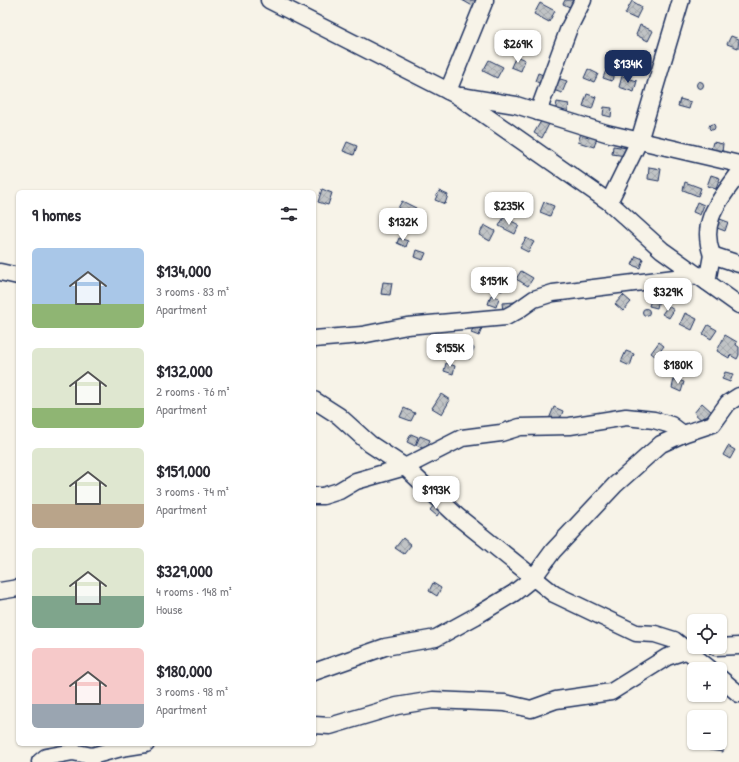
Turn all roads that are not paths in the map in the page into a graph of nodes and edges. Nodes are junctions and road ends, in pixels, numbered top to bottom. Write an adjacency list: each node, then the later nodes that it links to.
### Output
1 (269, 0): 5 (street)
2 (486, 0): 5 (street)
3 (582, 0): 6 (street)
4 (681, 0): 7 (street)
5 (452, 93): 6 (street); 10 (street)
6 (538, 112): 7 (street)
7 (639, 141): 8 (street); 10 (street)
8 (739, 164)
9 (739, 174): 11 (street)
10 (609, 202): 15 (street)
11 (712, 255): 12 (street); 15 (street)
12 (739, 264)
13 (0, 272): 14 (street)
14 (16, 276)
15 (703, 279): 16 (street); 17 (street)
16 (739, 305)
17 (316, 339)
18 (739, 396): 20 (street)
19 (316, 401): 21 (street)
20 (682, 434): 21 (street); 23 (street)
21 (405, 468): 22 (street); 23 (street)
22 (316, 496)
23 (534, 577): 26 (street); 32 (street)
24 (16, 588): 25 (street)
25 (0, 591)
26 (687, 645)
27 (739, 646): 28 (street)
28 (727, 647)
29 (687, 650): 35 (street)
30 (699, 654): 31 (street)
31 (705, 662)
32 (316, 671)
33 (727, 684): 34 (street)
34 (739, 694)
35 (316, 725)
36 (134, 746): 37 (street)
37 (40, 762)

